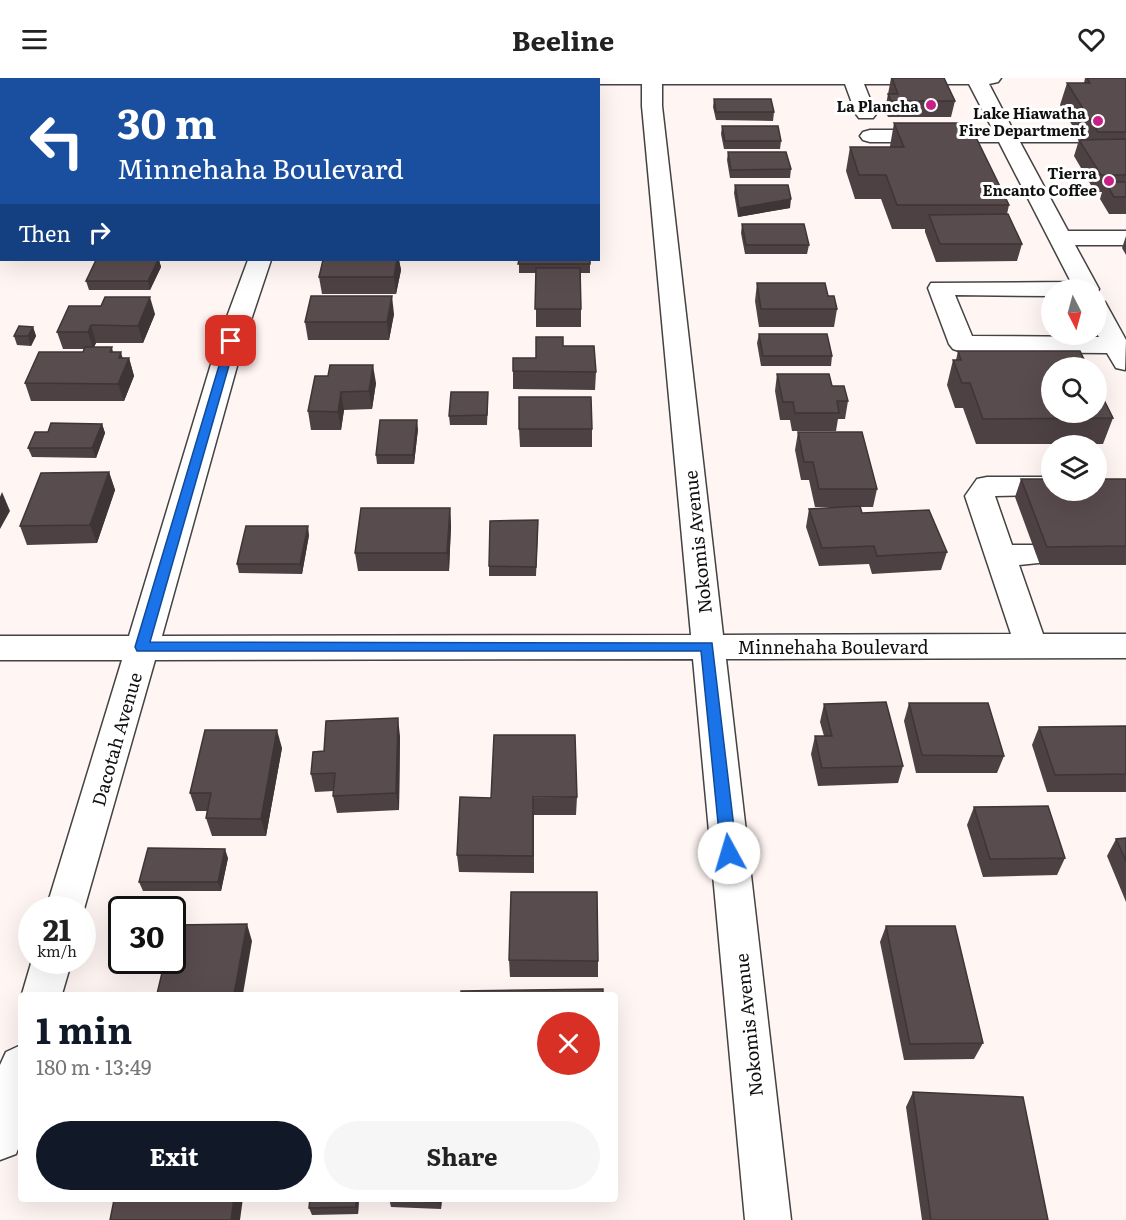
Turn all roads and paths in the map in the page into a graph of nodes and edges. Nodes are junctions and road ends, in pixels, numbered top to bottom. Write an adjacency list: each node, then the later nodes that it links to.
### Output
1 (852, 78): 2 (street); 5 (street); 6 (street)
2 (976, 78): 3 (street); 8 (street)
3 (991, 78)
4 (600, 79): 5 (street)
5 (645, 79): 22 (street, Nokomis Avenue)
6 (866, 114)
7 (870, 136): 8 (street)
8 (1007, 136): 9 (street); 10 (street)
9 (1079, 136)
10 (1060, 238): 11 (street); 13 (street)
11 (1126, 238)
12 (259, 261): 25 (street, Dacotah Avenue)
13 (1082, 279)
14 (1041, 295): 18 (street)
15 (1107, 302): 16 (street)
16 (1126, 308)
17 (1107, 327): 18 (street)
18 (1121, 354)
19 (1041, 486): 20 (street)
20 (1000, 555): 21 (street); 23 (street)
21 (1036, 555)
22 (707, 646): 23 (street, Minnehaha Boulevard); 25 (street, Minnehaha Boulevard); 32 (street, Nokomis Avenue)
23 (1031, 646): 24 (street, Minnehaha Boulevard)
24 (1126, 646)
25 (142, 647): 26 (street, Minnehaha Boulevard); 27 (street, Dacotah Avenue)
26 (0, 648)
27 (70, 896)
28 (48, 974): 29 (street)
29 (43, 992)
30 (18, 1076): 31 (street)
31 (0, 1138)
32 (768, 1220)

